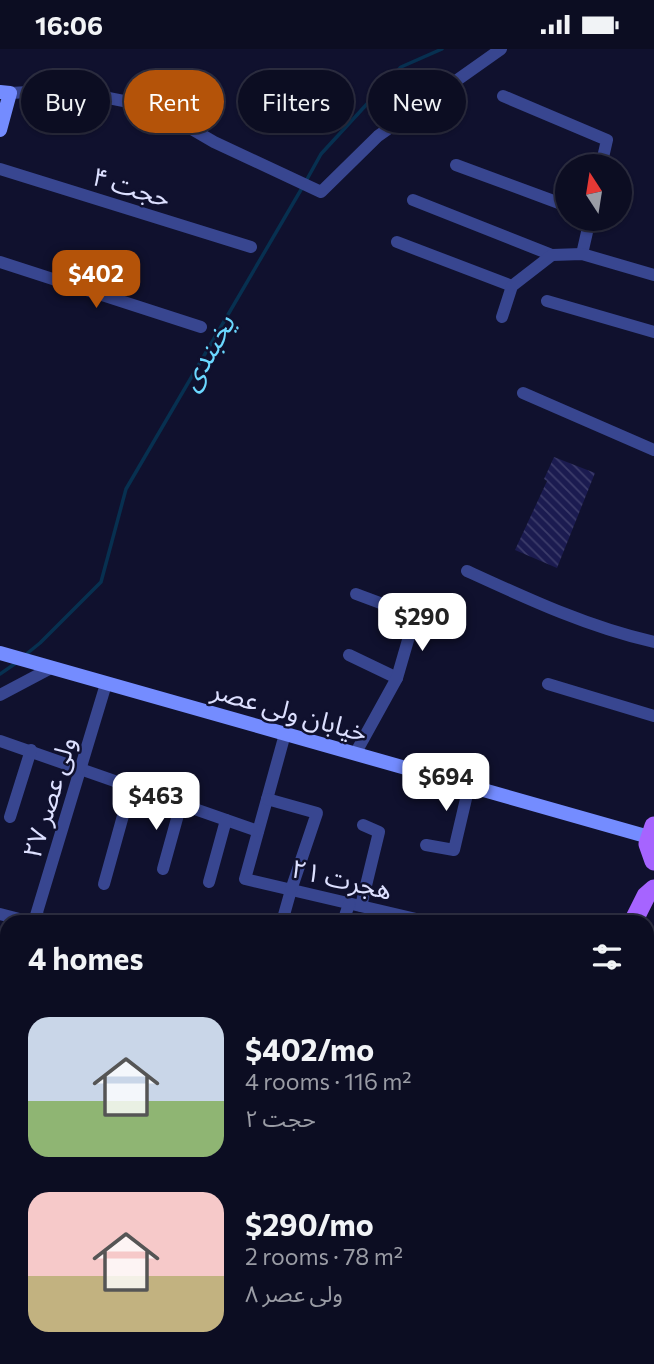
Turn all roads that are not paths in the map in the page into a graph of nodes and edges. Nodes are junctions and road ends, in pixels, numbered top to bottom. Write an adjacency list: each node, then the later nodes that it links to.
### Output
1 (501, 49): 2 (street)
2 (5, 93): 4 (main road)
3 (503, 96): 5 (street)
4 (0, 130)
5 (604, 154)
6 (456, 165): 9 (street)
7 (0, 169): 12 (street, حجت ۴)
8 (413, 200): 14 (street)
9 (555, 202)
10 (587, 231): 13 (street)
11 (397, 242): 17 (street)
12 (251, 247)
13 (582, 254): 14 (street); 16 (street)
14 (552, 255): 17 (street)
15 (0, 262): 20 (street)
16 (654, 275)
17 (512, 286): 19 (street)
18 (547, 301): 21 (street)
19 (502, 317)
20 (201, 327)
21 (654, 332)
22 (523, 393): 23 (street)
23 (654, 450)
24 (467, 571): 26 (street)
25 (356, 594): 30 (street)
26 (654, 642)
27 (0, 653): 29 (main road, خیابان ولی عصر)
28 (349, 655): 30 (street)
29 (51, 668): 31 (main road, خیابان ولی عصر); 33 (street)
30 (397, 678): 38 (street)
31 (106, 684): 35 (main road, خیابان ولی عصر); 39 (street, ولی عصر ۲۷)
32 (548, 684): 34 (street)
33 (0, 695)
34 (654, 716)
35 (285, 734): 38 (main road, خیابان ولی عصر); 42 (street)
36 (0, 741): 37 (street)
37 (31, 750): 39 (street); 44 (street)
38 (355, 754): 41 (main road, خیابان ولی عصر)
39 (81, 768): 40 (street); 57 (street, ولی عصر ۲۷)
40 (131, 786): 43 (street); 53 (street)
41 (469, 786): 48 (main road, خیابان ولی عصر); 49 (street)
42 (267, 799): 47 (street); 54 (street)
43 (181, 804): 45 (street); 51 (street)
44 (10, 817)
45 (226, 820): 47 (street); 52 (street)
46 (363, 825): 56 (street)
47 (258, 831): 54 (street, هجرت ۲۱)
48 (651, 831): 50 (main road)
49 (426, 845)
50 (653, 860): 55 (main road)
51 (163, 869)
52 (209, 882)
53 (104, 884)
54 (291, 890): 56 (street, هجرت ۲۱); 58 (street)
55 (651, 895): 61 (main road)
56 (355, 905): 59 (street); 60 (street, هجرت ۲۱)
57 (36, 915)
58 (284, 915)
59 (349, 915)
60 (392, 915)
61 (638, 915)

